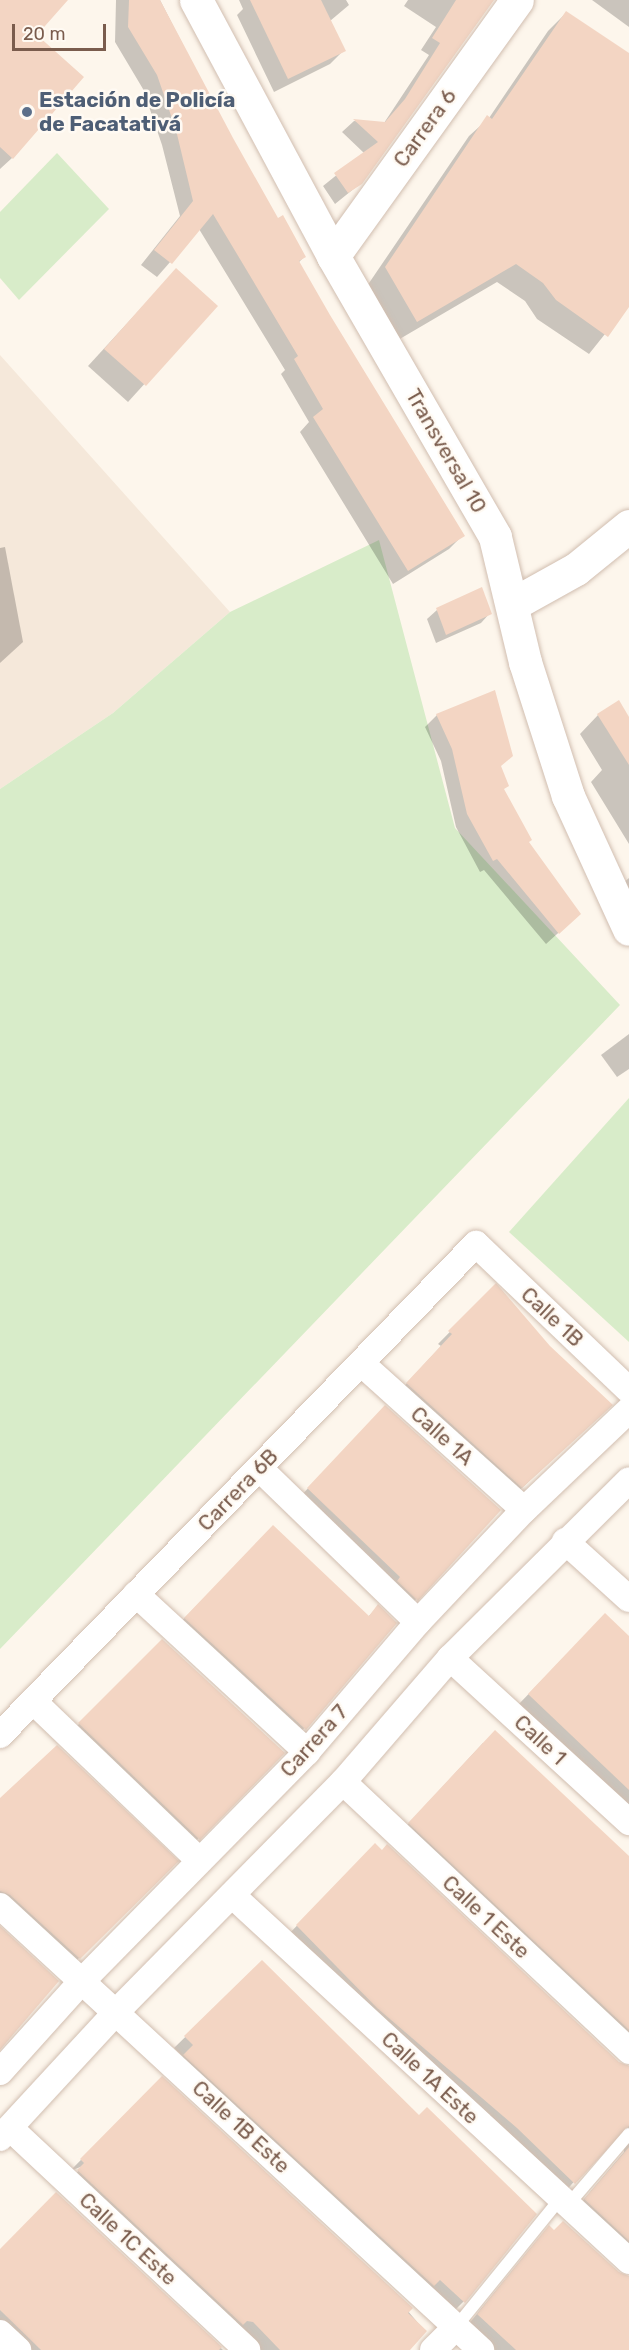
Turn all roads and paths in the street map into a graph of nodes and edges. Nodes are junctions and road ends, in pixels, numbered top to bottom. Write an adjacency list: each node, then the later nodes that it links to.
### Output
1 (196, 0): 3 (main road, Transversal 10)
2 (517, 0): 3 (main road, Carrera 6)
3 (333, 255): 5 (main road, Transversal 10)
4 (629, 526): 5 (main road)
5 (513, 604): 6 (main road, Transversal 10)
6 (629, 929)
7 (476, 1244): 8 (street, Carrera 6B); 9 (street, Calle 1B)
8 (361, 1363): 11 (street, Carrera 6B); 13 (street, Calle 1A)
9 (629, 1390)
10 (629, 1410): 13 (street, Carrera 7)
11 (259, 1468): 15 (street, Carrera 6B); 17 (street)
12 (629, 1480): 14 (street)
13 (524, 1509): 17 (street, Carrera 7)
14 (565, 1541): 16 (street); 18 (street)
15 (136, 1594): 19 (street, Carrera 6B); 21 (street)
16 (629, 1599)
17 (418, 1622): 21 (street, Carrera 7)
18 (450, 1658): 22 (street); 23 (street, Calle 1)
19 (33, 1701): 20 (street, Carrera 6B); 24 (street)
20 (0, 1735)
21 (307, 1752): 24 (street, Carrera 7)
22 (343, 1782): 25 (street); 29 (street, Calle 1 Este)
23 (629, 1822)
24 (199, 1860): 27 (street, Carrera 7)
25 (232, 1895): 28 (street); 33 (street, Calle 1A Este)
26 (0, 1906): 27 (street, Calle 1B Este)
27 (81, 1982): 28 (street, Calle 1B Este); 30 (street, Carrera 7)
28 (117, 2011): 31 (street); 35 (street, Calle 1B Este)
29 (629, 2051)
30 (0, 2072)
31 (5, 2133): 38 (street, Calle 1C Este)
32 (629, 2134): 33 (lane)
33 (563, 2202): 34 (street, Calle 1A Este); 35 (lane)
34 (629, 2261)
35 (456, 2327): 39 (street); 40 (street, Calle 1B Este)
36 (0, 2333): 37 (street)
37 (18, 2350)
38 (247, 2350)
39 (434, 2350)
40 (481, 2350)

